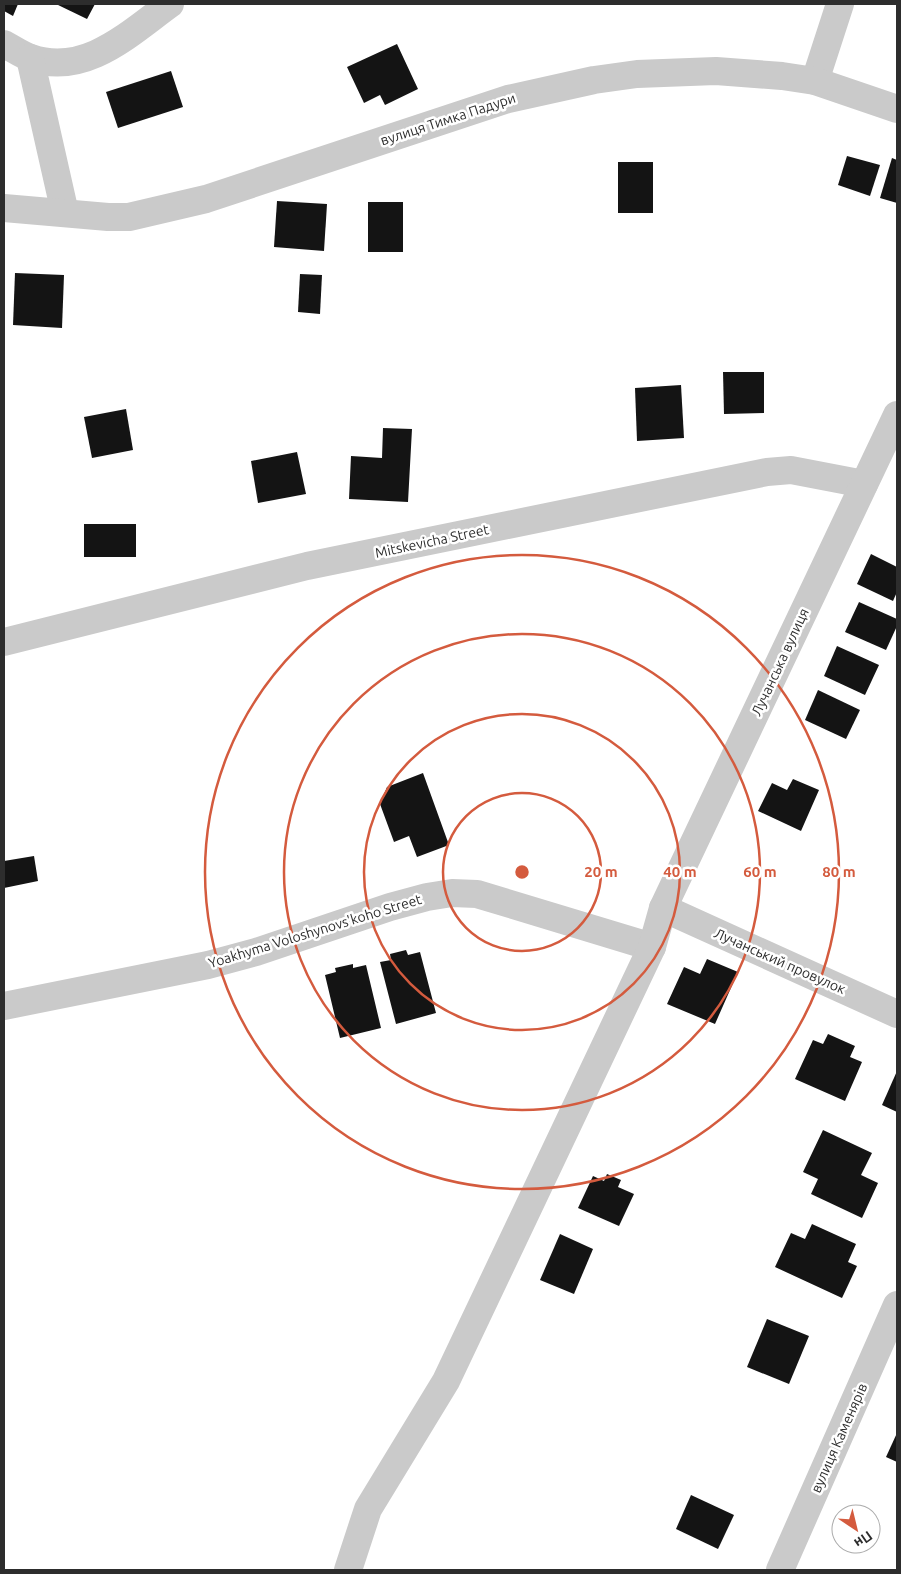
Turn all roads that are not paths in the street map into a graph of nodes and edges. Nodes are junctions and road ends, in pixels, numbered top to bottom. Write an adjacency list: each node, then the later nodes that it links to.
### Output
1 (170, 4): 4 (street)
2 (840, 4): 5 (street)
3 (4, 44): 4 (street)
4 (30, 58): 8 (street)
5 (815, 81): 6 (street, вулиця Тимка Падури); 8 (street, вулиця Тимка Падури)
6 (897, 109)
7 (4, 208): 8 (street, вулиця Тимка Падури)
8 (65, 213)
9 (897, 415): 10 (street, Лучанська вулиця)
10 (864, 484): 11 (street, Mitskevicha Street); 12 (street, Лучанська вулиця)
11 (4, 642)
12 (663, 908): 13 (street, Лучанська вулиця); 15 (street, Лучанський провулок)
13 (652, 947): 14 (street, Yoakhyma Voloshynovs'koho Street); 17 (street, Лучанська вулиця)
14 (4, 1006)
15 (897, 1014)
16 (897, 1305): 18 (street, вулиця Каменярів)
17 (348, 1570)
18 (780, 1570)

